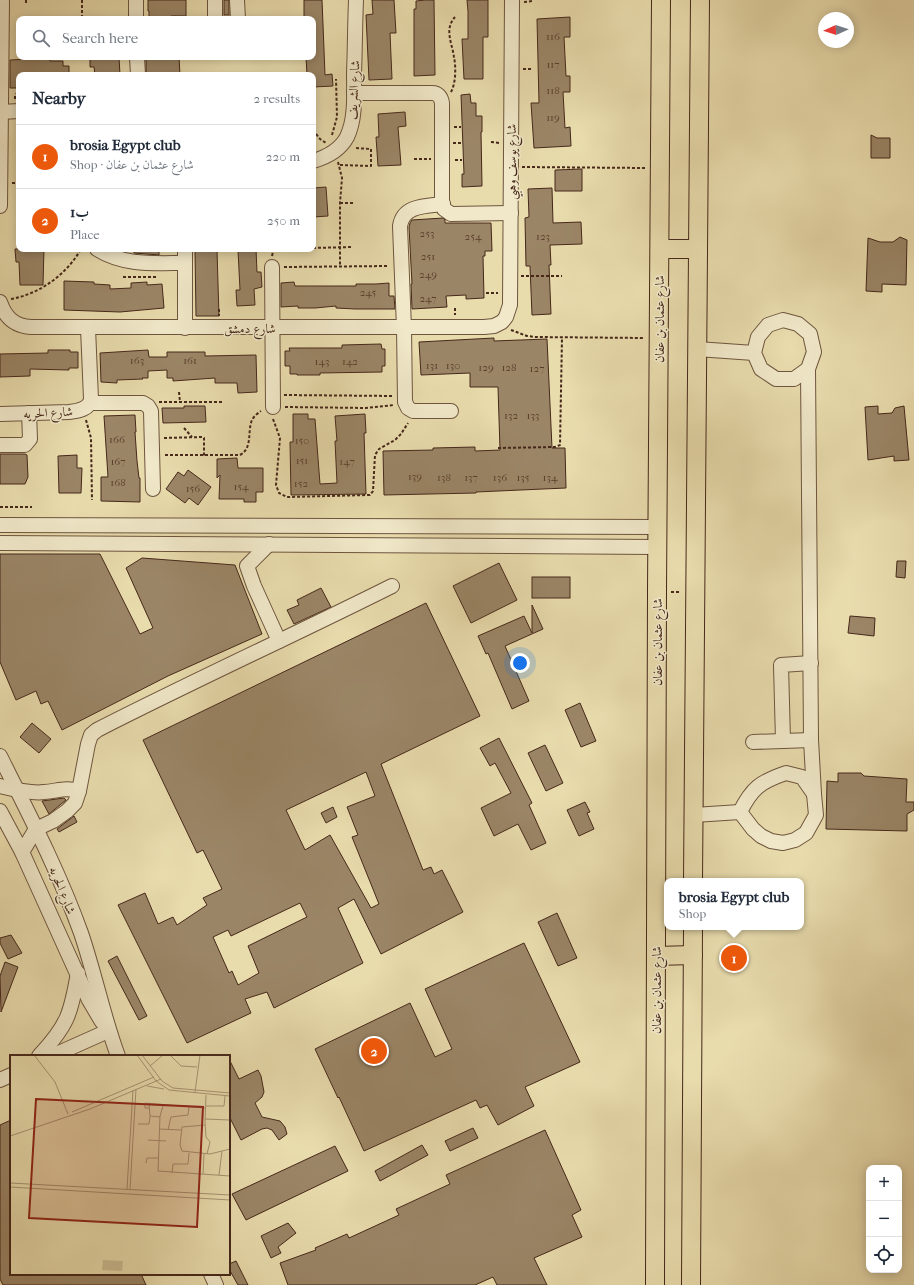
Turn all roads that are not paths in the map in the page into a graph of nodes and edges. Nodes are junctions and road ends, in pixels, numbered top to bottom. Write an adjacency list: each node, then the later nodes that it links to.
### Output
1 (2, 0): 16 (street)
2 (136, 0): 9 (street)
3 (215, 0): 10 (street)
4 (237, 0): 11 (street)
5 (356, 0): 14 (street, شارع الشريف)
6 (512, 0): 20 (street, شارع يوسف وهبي)
7 (661, 0): 21 (main road, شارع عثمان بن عفان)
8 (700, 0): 22 (main road)
9 (136, 16)
10 (215, 16)
11 (238, 16)
12 (137, 60): 13 (street)
13 (138, 72)
14 (354, 93): 17 (street, شارع الشريف); 18 (street)
15 (16, 111): 16 (street)
16 (1, 112): 19 (street)
17 (316, 160)
18 (443, 204): 20 (street); 32 (street)
19 (0, 206)
20 (511, 213): 28 (street, شارع يوسف وهبي)
21 (660, 249): 22 (main road); 48 (main road, شارع عثمان بن عفان)
22 (698, 249): 33 (main road)
23 (103, 252): 25 (street)
24 (185, 252): 25 (street)
25 (185, 263): 30 (street)
26 (272, 267): 31 (street)
27 (3, 306): 29 (street, شارع دمشق)
28 (502, 322): 32 (street, شارع دمشق)
29 (88, 328): 30 (street, شارع دمشق); 37 (street, شارع الحريه)
30 (185, 328): 31 (street, شارع دمشق)
31 (273, 328): 32 (street, شارع دمشق); 36 (street)
32 (404, 328): 38 (street)
33 (697, 349): 34 (street); 69 (main road)
34 (754, 353): 35 (street); 35 (street)
35 (808, 369): 58 (street)
36 (273, 401)
37 (86, 406): 39 (street, شارع الحريه); 42 (street)
38 (451, 411)
39 (29, 413): 40 (street, شارع الحريه); 41 (street)
40 (0, 414)
41 (0, 445)
42 (153, 489)
43 (0, 525): 44 (street)
44 (51, 525): 45 (street); 50 (street)
45 (94, 525): 46 (street); 51 (street)
46 (474, 527): 47 (street); 53 (street)
47 (519, 527): 48 (street); 54 (street)
48 (658, 527): 55 (main road, شارع عثمان بن عفان)
49 (0, 543): 50 (street)
50 (51, 543): 51 (street)
51 (95, 543): 52 (street)
52 (269, 544): 53 (street); 57 (street)
53 (474, 545): 54 (street)
54 (520, 546): 55 (street)
55 (658, 547): 75 (main road, شارع عثمان بن عفان)
56 (392, 586): 57 (street)
57 (279, 641): 65 (street)
58 (811, 663): 59 (street); 60 (street)
59 (811, 740): 60 (street); 66 (street)
60 (783, 741): 61 (street)
61 (753, 742)
62 (0, 756): 64 (street, شارع الحريه)
63 (0, 786): 64 (street)
64 (17, 791): 65 (street); 70 (street, شارع الحريه)
65 (79, 791): 70 (street)
66 (814, 794): 68 (street); 68 (street)
67 (0, 811): 71 (street, شارع الحريه)
68 (740, 812): 69 (street)
69 (694, 815): 72 (main road)
70 (36, 829): 71 (street); 77 (street, شارع الحريه)
71 (22, 852): 76 (street, شارع الحريه)
72 (693, 878)
73 (693, 930): 74 (main road)
74 (693, 955): 75 (main road); 86 (main road)
75 (656, 956): 85 (main road, شارع عثمان بن عفان)
76 (78, 972): 77 (street, شارع الحريه); 78 (street)
77 (108, 1031): 79 (street); 80 (street, شارع الحريه)
78 (40, 1055)
79 (54, 1055)
80 (118, 1055)
81 (10, 1075): 82 (street)
82 (0, 1080)
83 (211, 1275): 84 (street)
84 (216, 1285)
85 (655, 1285)
86 (691, 1285)

